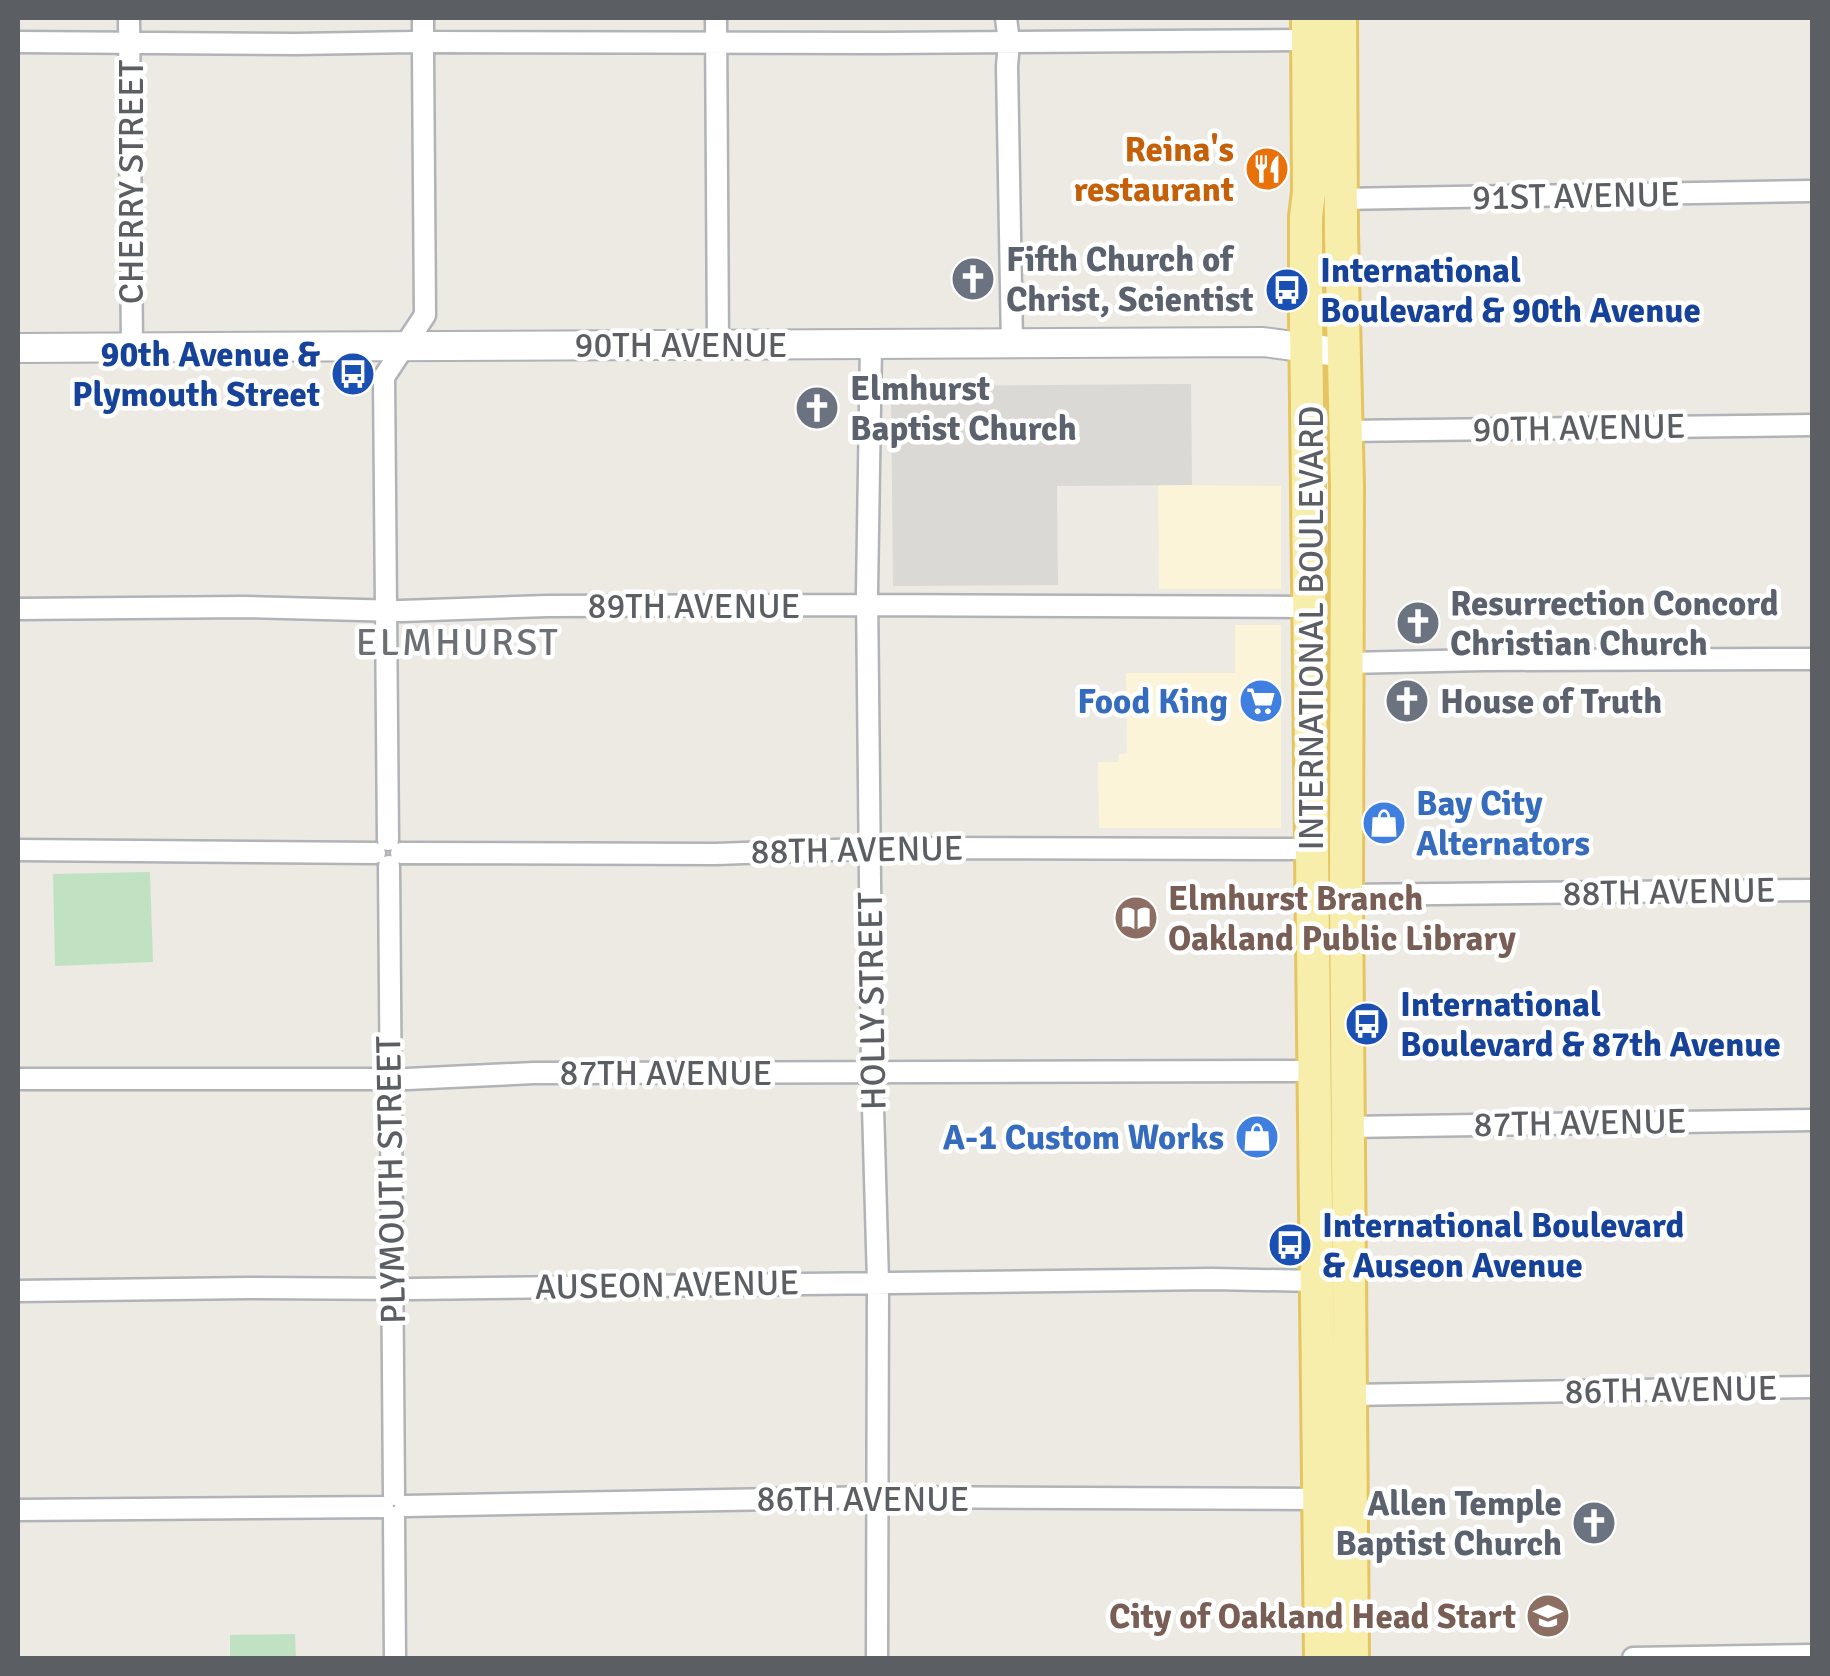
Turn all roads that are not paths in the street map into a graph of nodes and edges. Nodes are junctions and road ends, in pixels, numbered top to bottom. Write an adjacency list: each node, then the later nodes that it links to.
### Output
1 (130, 18): 9 (street, CHERRY STREET)
2 (716, 18): 7 (street)
3 (1006, 18): 10 (street)
4 (1340, 18): 12 (main road, INTERNATIONAL BOULEVARD)
5 (1308, 29): 10 (street); 18 (main road, INTERNATIONAL BOULEVARD)
6 (423, 37): 7 (street); 9 (street); 17 (street, PLYMOUTH STREET)
7 (717, 41): 10 (street); 15 (street)
8 (18, 42): 9 (street)
9 (130, 42): 16 (street, CHERRY STREET)
10 (1009, 42): 14 (street)
11 (1812, 191): 12 (street, 91ST AVENUE)
12 (1340, 199): 20 (main road, INTERNATIONAL BOULEVARD)
13 (871, 344): 14 (street, 90TH AVENUE); 15 (street, 90TH AVENUE); 23 (street, HOLLY STREET)
14 (1012, 344): 18 (street, 90TH AVENUE)
15 (718, 345): 17 (street, 90TH AVENUE)
16 (132, 347): 17 (street, 90TH AVENUE); 19 (street, 90TH AVENUE)
17 (404, 347): 26 (street, PLYMOUTH STREET)
18 (1308, 347): 20 (street, 90TH AVENUE); 24 (main road, INTERNATIONAL BOULEVARD)
19 (18, 348)
20 (1344, 354): 22 (main road, INTERNATIONAL BOULEVARD)
21 (1812, 424): 22 (street, 90TH AVENUE)
22 (1346, 430): 28 (main road, INTERNATIONAL BOULEVARD)
23 (867, 605): 24 (street, 89TH AVENUE); 26 (street, 89TH AVENUE); 29 (street, HOLLY STREET)
24 (1311, 607): 30 (main road, INTERNATIONAL BOULEVARD)
25 (18, 609): 26 (street, 89TH AVENUE)
26 (386, 610): 32 (street, PLYMOUTH STREET)
27 (1812, 659): 28 (street)
28 (1347, 663): 34 (main road, INTERNATIONAL BOULEVARD)
29 (870, 848): 30 (street, 88TH AVENUE); 32 (street, 88TH AVENUE); 36 (street, HOLLY STREET)
30 (1313, 849): 35 (main road, INTERNATIONAL BOULEVARD)
31 (18, 850): 32 (street, 88TH AVENUE)
32 (388, 853): 38 (street, PLYMOUTH STREET)
33 (1812, 890): 34 (street, 88TH AVENUE)
34 (1346, 895): 40 (main road, INTERNATIONAL BOULEVARD)
35 (1314, 1071): 36 (street, 87TH AVENUE); 41 (main road, INTERNATIONAL BOULEVARD)
36 (872, 1072): 38 (street, 87TH AVENUE); 42 (street, HOLLY STREET)
37 (18, 1078): 38 (street, 87TH AVENUE)
38 (390, 1079): 43 (street, PLYMOUTH STREET)
39 (1812, 1120): 40 (street, 87TH AVENUE)
40 (1348, 1126): 46 (main road, INTERNATIONAL BOULEVARD)
41 (1317, 1281): 42 (street, AUSEON AVENUE); 48 (main road, INTERNATIONAL BOULEVARD)
42 (878, 1282): 43 (street, AUSEON AVENUE); 47 (street, HOLLY STREET)
43 (392, 1289): 44 (street, AUSEON AVENUE); 49 (street, PLYMOUTH STREET)
44 (18, 1291)
45 (1812, 1387): 46 (street, 86TH AVENUE)
46 (1350, 1394): 55 (main road, INTERNATIONAL BOULEVARD)
47 (876, 1497): 48 (street, 86TH AVENUE); 49 (street, 86TH AVENUE); 53 (street, HOLLY STREET)
48 (1321, 1499): 54 (main road, INTERNATIONAL BOULEVARD)
49 (394, 1506): 50 (street, 86TH AVENUE); 52 (street, PLYMOUTH STREET)
50 (18, 1510)
51 (1812, 1655): 56 (street)
52 (395, 1658)
53 (877, 1658)
54 (1321, 1658)
55 (1352, 1658)
56 (1633, 1658)

